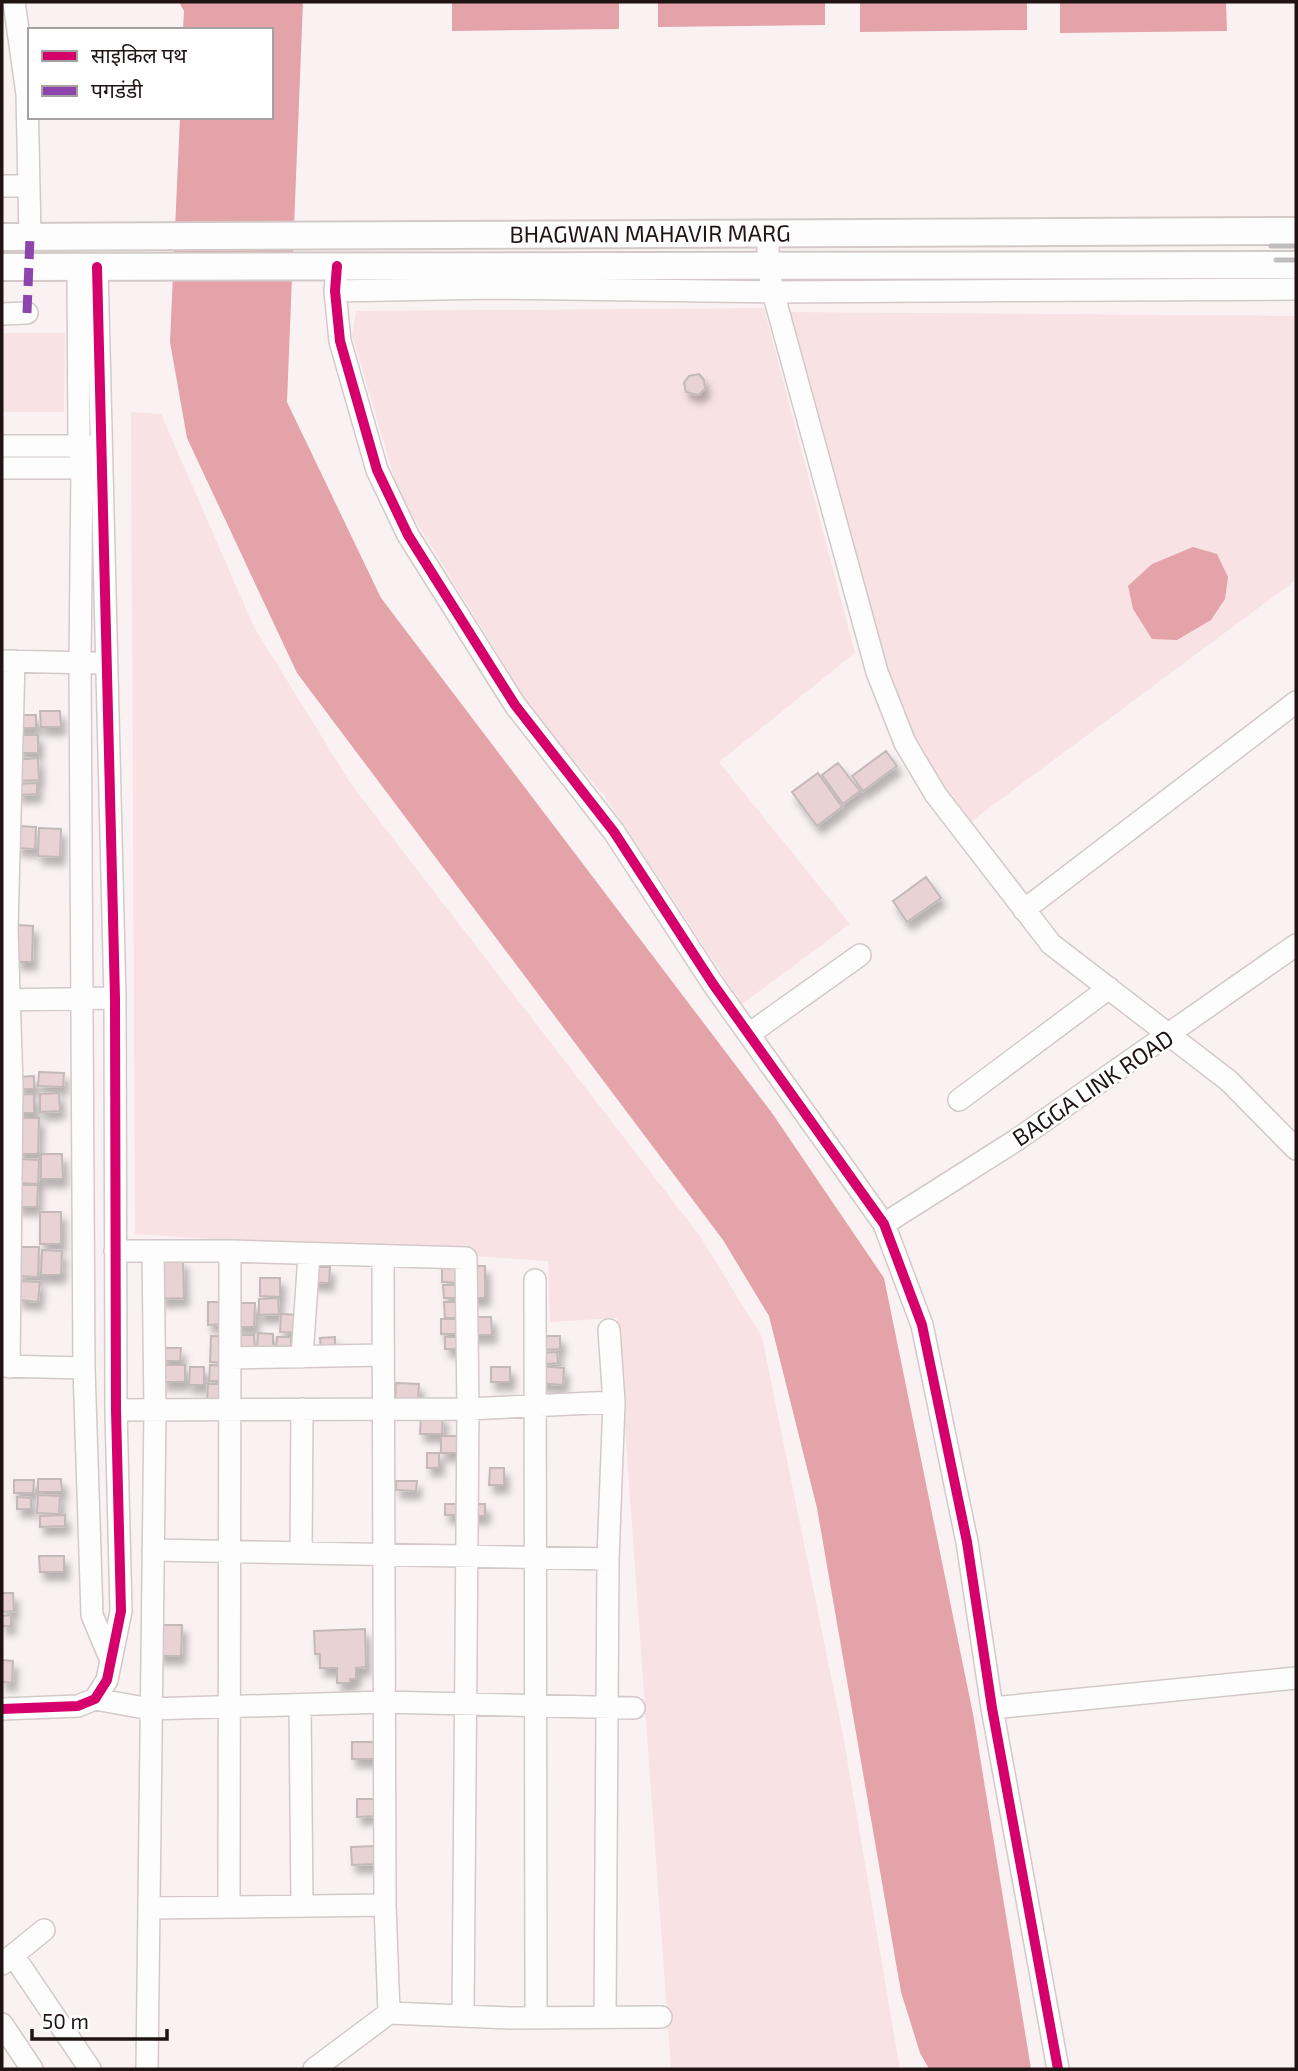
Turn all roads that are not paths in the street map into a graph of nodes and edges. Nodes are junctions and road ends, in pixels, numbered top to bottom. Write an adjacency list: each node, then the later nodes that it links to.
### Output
1 (14, 2): 3 (street)
2 (2, 186): 3 (street)
3 (28, 186): 8 (street)
4 (1296, 231): 5 (main road, BHAGWAN MAHAVIR MARG)
5 (1184, 232): 6 (main road, BHAGWAN MAHAVIR MARG); 10 (main road)
6 (768, 235): 8 (main road, BHAGWAN MAHAVIR MARG); 9 (street)
7 (2, 237): 8 (main road, BHAGWAN MAHAVIR MARG)
8 (30, 237)
9 (768, 265): 10 (main road, BHAGWAN MAHAVIR MARG); 14 (main road, BHAGWAN MAHAVIR MARG); 16 (street)
10 (1184, 265): 11 (main road, BHAGWAN MAHAVIR MARG)
11 (1296, 265)
12 (2, 267): 13 (main road, BHAGWAN MAHAVIR MARG)
13 (87, 267): 14 (main road, BHAGWAN MAHAVIR MARG); 20 (street); 21 (street)
14 (328, 274): 16 (street); 37 (street)
15 (1296, 289): 16 (street)
16 (773, 292): 29 (street)
17 (27, 313): 18 (street)
18 (2, 314)
19 (2, 446): 20 (street)
20 (79, 446): 21 (street); 23 (street)
21 (101, 446): 23 (street)
22 (2, 468): 23 (street)
23 (92, 468): 25 (street); 26 (street)
24 (8, 661): 25 (street); 28 (street)
25 (80, 663): 26 (street); 35 (street)
26 (106, 663): 34 (street)
27 (1296, 702): 29 (street)
28 (7, 726): 30 (street)
29 (1024, 910): 33 (street)
30 (5, 930): 36 (street)
31 (1296, 945): 38 (street, BAGGA LINK ROAD)
32 (860, 955): 37 (street)
33 (1109, 988): 38 (street); 40 (street)
34 (115, 998): 35 (street); 43 (street)
35 (83, 999): 36 (street); 55 (street)
36 (6, 1000): 39 (street)
37 (749, 1034): 42 (street)
38 (1170, 1037): 41 (street); 42 (street, BAGGA LINK ROAD)
39 (7, 1086): 49 (street)
40 (959, 1100)
41 (1296, 1149)
42 (884, 1224): 79 (street)
43 (115, 1251): 44 (street); 62 (street)
44 (153, 1251): 45 (street); 63 (street)
45 (230, 1251): 46 (street); 53 (street)
46 (309, 1255): 47 (street); 52 (street)
47 (383, 1258): 51 (street); 61 (street)
48 (535, 1280): 57 (street)
49 (6, 1293): 54 (street)
50 (609, 1330): 56 (street)
51 (382, 1355): 52 (street); 58 (street)
52 (302, 1357): 53 (street)
53 (230, 1358): 59 (street)
54 (6, 1366): 55 (street)
55 (84, 1368): 71 (street)
56 (614, 1402): 57 (street); 70 (street)
57 (535, 1407): 61 (street); 69 (street)
58 (382, 1408): 60 (street); 61 (street); 67 (street)
59 (230, 1409): 60 (street); 63 (street); 65 (street)
60 (302, 1409): 66 (street)
61 (468, 1409): 68 (street)
62 (116, 1410): 63 (street); 71 (street)
63 (155, 1410): 64 (street)
64 (153, 1550): 65 (street); 81 (street)
65 (229, 1552): 66 (street); 82 (street)
66 (301, 1553): 67 (street)
67 (383, 1555): 68 (street); 74 (street)
68 (466, 1558): 69 (street); 75 (street)
69 (534, 1558): 70 (street); 77 (street)
70 (608, 1559): 78 (street)
71 (110, 1658): 73 (street)
72 (1296, 1678): 79 (street)
73 (95, 1699): 80 (street); 81 (street)
74 (384, 1702): 75 (street); 76 (street); 84 (street)
75 (465, 1703): 77 (street); 91 (street)
76 (300, 1704): 82 (street); 85 (street)
77 (536, 1704): 78 (street); 92 (street)
78 (610, 1706): 83 (street); 93 (street)
79 (992, 1708): 100 (street)
80 (2, 1709)
81 (150, 1709): 82 (street); 87 (street)
82 (227, 1709): 86 (street)
83 (634, 1709)
84 (385, 1905): 85 (street); 90 (street)
85 (302, 1906): 86 (street)
86 (229, 1907): 87 (street)
87 (149, 1908): 98 (street)
88 (44, 1930): 89 (street)
89 (7, 1959): 97 (street)
90 (389, 2013): 91 (street); 99 (street)
91 (463, 2016): 92 (street)
92 (536, 2017): 93 (street)
93 (605, 2017): 94 (street)
94 (661, 2017)
95 (2, 2024): 96 (street)
96 (32, 2069)
97 (90, 2069)
98 (147, 2069)
99 (314, 2069)
100 (1058, 2069)

